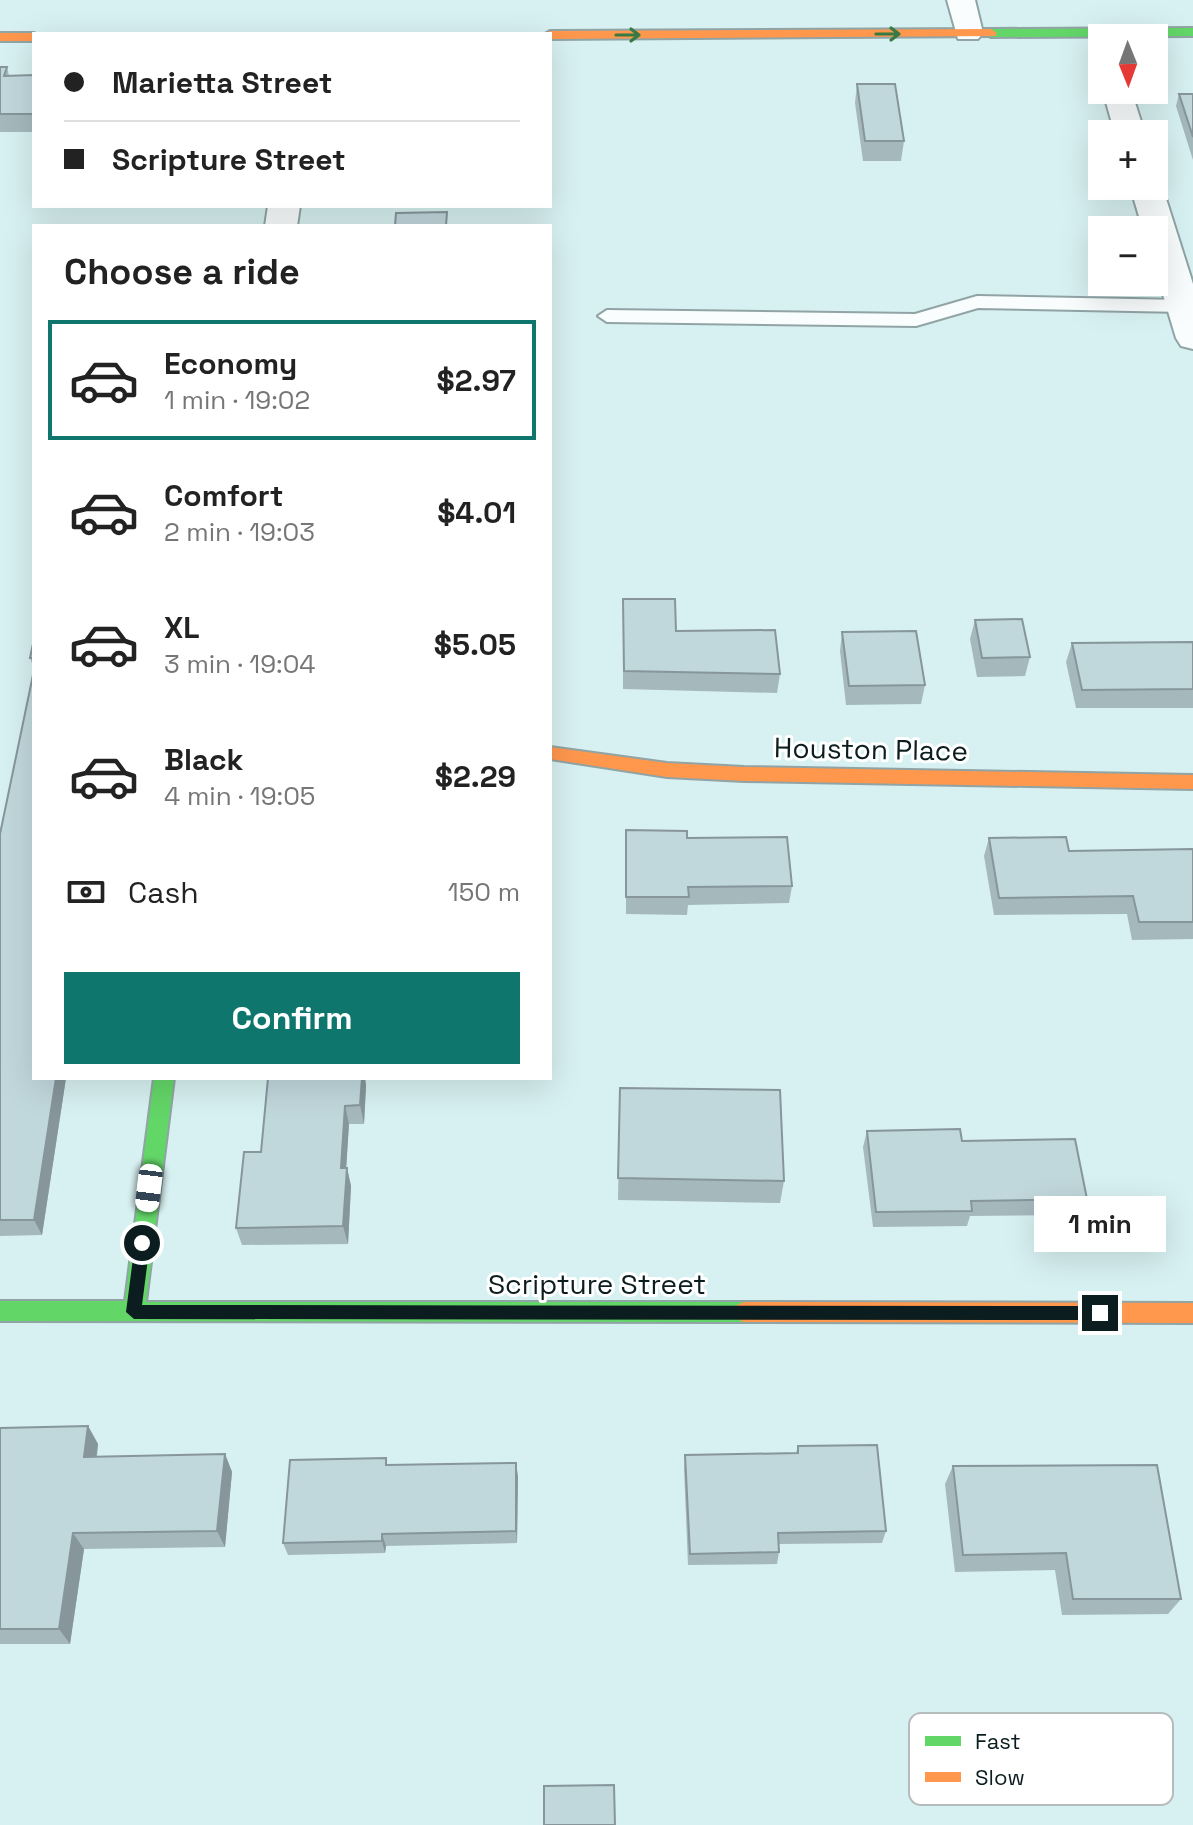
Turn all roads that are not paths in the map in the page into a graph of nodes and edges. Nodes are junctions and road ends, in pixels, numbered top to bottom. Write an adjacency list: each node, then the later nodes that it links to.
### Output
1 (961, 0): 3 (street)
2 (1193, 32): 4 (street)
3 (968, 33): 5 (street, one-way to 3); 8 (street)
4 (1168, 34)
5 (552, 35)
6 (0, 37): 7 (street)
7 (32, 37)
8 (1088, 38)
9 (1150, 200): 10 (street)
10 (1183, 306): 11 (lane); 12 (street)
11 (607, 316)
12 (1193, 338)
13 (552, 753): 14 (street, Houston Place)
14 (1193, 782)
15 (164, 1080): 17 (street)
16 (0, 1311): 17 (street, Scripture Street)
17 (134, 1312): 18 (street, Scripture Street)
18 (1193, 1313)

